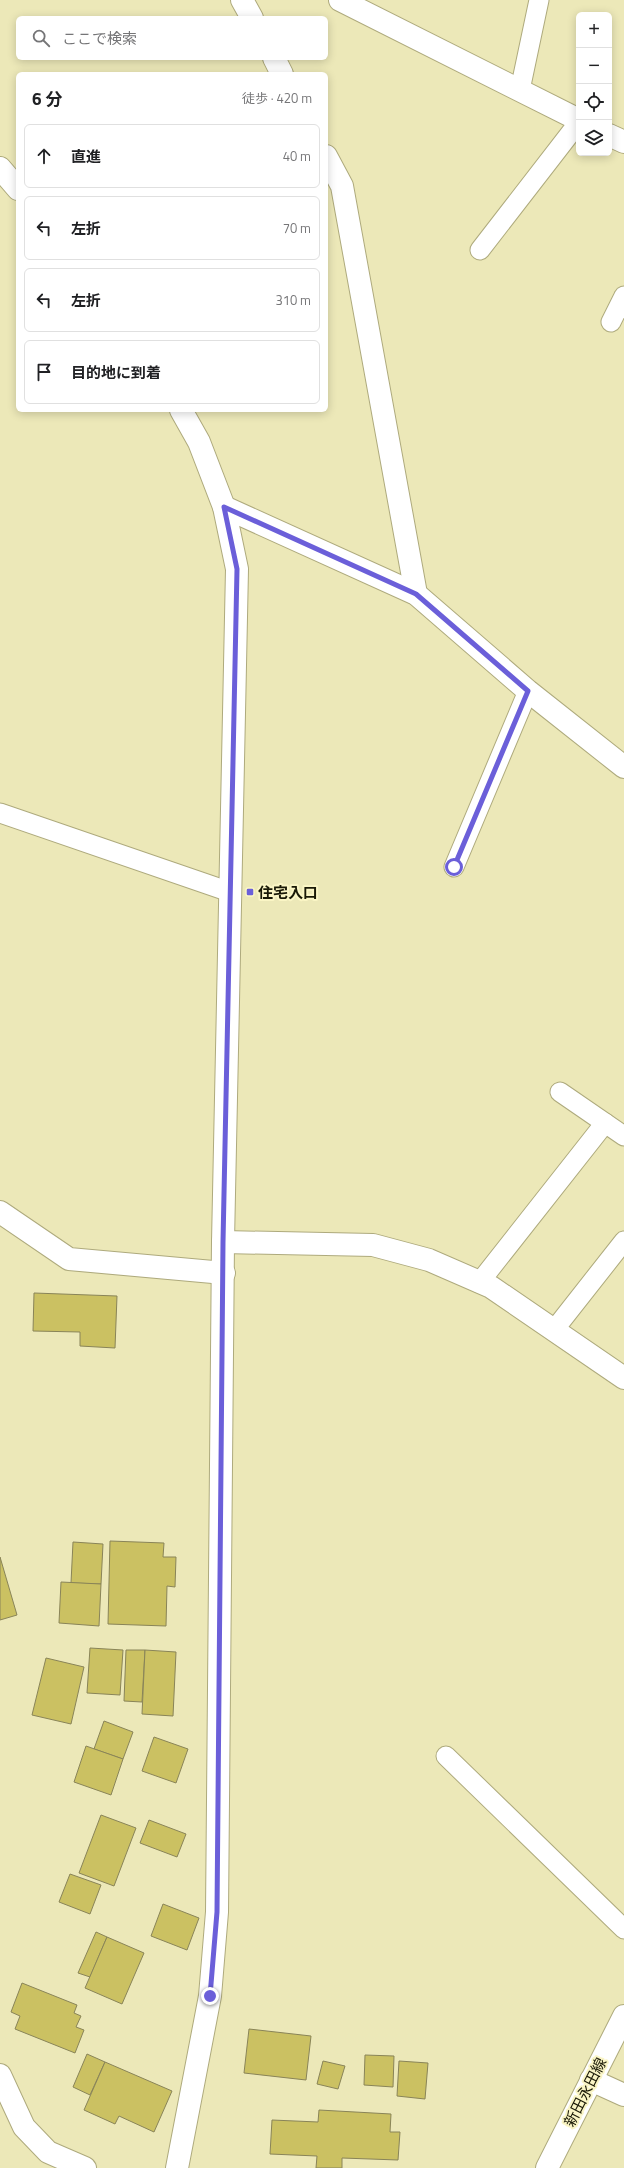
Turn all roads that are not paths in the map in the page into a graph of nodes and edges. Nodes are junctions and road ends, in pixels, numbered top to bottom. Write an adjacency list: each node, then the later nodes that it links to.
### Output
1 (242, 0): 4 (street)
2 (340, 0): 7 (street)
3 (539, 0): 7 (lane)
4 (251, 16)
5 (275, 60): 6 (street)
6 (281, 72)
7 (520, 90): 8 (street)
8 (577, 120)
9 (576, 125): 15 (lane)
10 (612, 136): 11 (street)
11 (624, 142)
12 (328, 160): 20 (street)
13 (0, 168): 14 (street)
14 (16, 187)
15 (480, 250)
16 (624, 296): 17 (lane)
17 (611, 322)
18 (182, 412): 19 (street)
19 (224, 507): 20 (street); 25 (street)
20 (416, 594): 21 (street)
21 (528, 691): 22 (street); 24 (lane)
22 (624, 767)
23 (0, 813): 25 (lane)
24 (454, 867)
25 (230, 892): 31 (street)
26 (560, 1092): 27 (lane)
27 (605, 1123): 28 (lane); 33 (lane)
28 (624, 1136)
29 (0, 1212): 32 (street)
30 (624, 1241): 34 (lane)
31 (223, 1242): 32 (street); 33 (street)
32 (224, 1273): 43 (street)
33 (479, 1282): 34 (street)
34 (554, 1330): 35 (street)
35 (624, 1378)
36 (446, 1756): 37 (lane)
37 (624, 1929)
38 (624, 2016): 40 (street, 新田永田線)
39 (0, 2075): 42 (street)
40 (591, 2080): 41 (street); 44 (street, 新田永田線)
41 (624, 2095)
42 (85, 2168)
43 (177, 2168)
44 (547, 2168)

